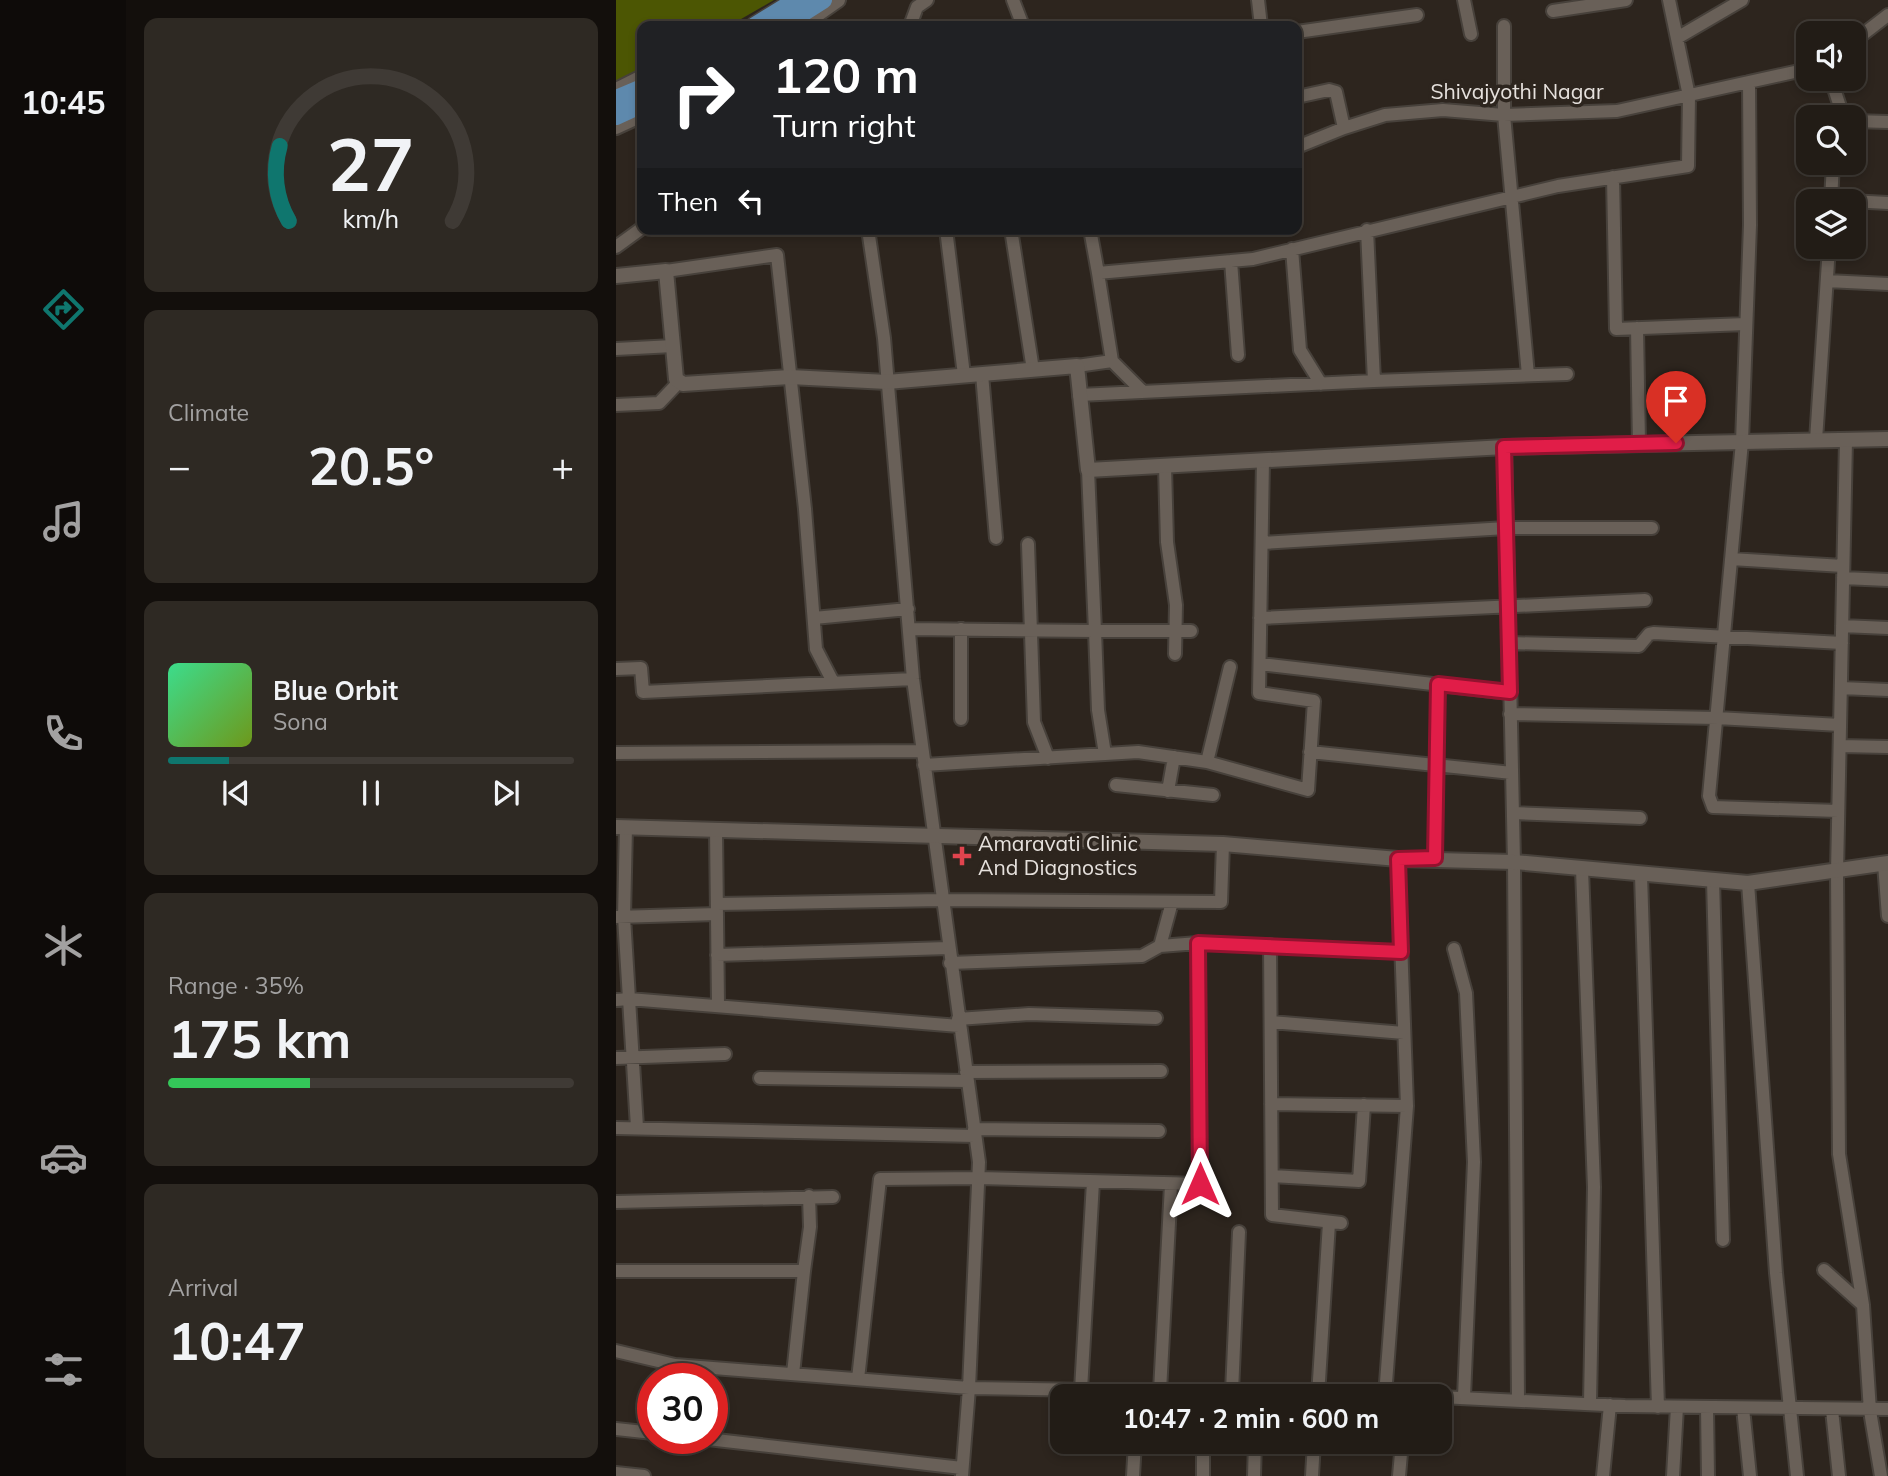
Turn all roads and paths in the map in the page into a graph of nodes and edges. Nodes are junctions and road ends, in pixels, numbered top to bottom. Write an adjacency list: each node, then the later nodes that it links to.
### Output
1 (785, 0): 15 (street)
2 (797, 0): 16 (main road)
3 (823, 0): 17 (main road)
4 (838, 0): 18 (street)
5 (927, 0): 19 (street)
6 (1013, 0): 20 (street)
7 (1258, 0): 21 (street)
8 (1464, 0): 25 (street)
9 (1626, 0): 12 (street)
10 (1669, 0): 26 (street)
11 (1742, 0): 26 (street)
12 (1553, 10)
13 (1418, 15): 23 (street)
14 (1888, 15): 24 (street)
15 (749, 21)
16 (763, 21)
17 (790, 21)
18 (814, 21)
19 (912, 21)
20 (1021, 21)
21 (1260, 21)
22 (1504, 26): 36 (street)
23 (1302, 31)
24 (1866, 33)
25 (1471, 34)
26 (1677, 38): 33 (street)
27 (1796, 72): 29 (street, Shivajyothi Nagar)
28 (637, 80): 30 (street)
29 (1749, 82): 33 (street, Shivajyothi Nagar); 63 (street)
30 (616, 90)
31 (637, 90): 34 (main road)
32 (1302, 96): 42 (street)
33 (1689, 96): 36 (street, Shivajyothi Nagar); 44 (street)
34 (616, 99)
35 (637, 106): 37 (main road)
36 (1504, 115): 42 (street, Shivajyothi Nagar); 45 (street)
37 (616, 116)
38 (637, 117): 41 (street)
39 (1866, 121): 40 (street)
40 (1888, 122)
41 (616, 127)
42 (1343, 128): 43 (street, Shivajyothi Nagar)
43 (1302, 145)
44 (1614, 177): 45 (street); 64 (street)
45 (1512, 196): 48 (street); 74 (street)
46 (1866, 202): 47 (street)
47 (1888, 203)
48 (1367, 230): 55 (street); 76 (street)
49 (637, 232): 54 (street)
50 (869, 235): 78 (street)
51 (947, 235): 73 (street)
52 (1012, 235): 70 (street)
53 (1091, 235): 59 (street)
54 (616, 247)
55 (1292, 249): 57 (street); 79 (street)
56 (1828, 259): 61 (street)
57 (1231, 261): 59 (street); 67 (street)
58 (666, 271): 60 (street); 65 (street); 75 (street)
59 (1098, 273): 68 (street)
60 (616, 276)
61 (1827, 281): 62 (street); 84 (street)
62 (1888, 284)
63 (1746, 324): 64 (street); 86 (street)
64 (1637, 328): 87 (street)
65 (673, 346): 66 (street); 77 (street)
66 (616, 348)
67 (1238, 355)
68 (1112, 360): 69 (street); 80 (street)
69 (1077, 366): 70 (street); 81 (street)
70 (1033, 370): 72 (street)
71 (1567, 373): 74 (street)
72 (982, 374): 73 (street); 94 (street)
73 (964, 375): 78 (street)
74 (1528, 375): 76 (street)
75 (790, 377): 77 (street); 78 (street); 103 (street)
76 (1374, 381): 79 (street)
77 (679, 382): 82 (street)
78 (887, 382): 102 (street)
79 (1321, 384): 80 (street)
80 (1143, 392): 81 (street)
81 (1079, 395): 91 (street)
82 (616, 405)
83 (1888, 439): 85 (street)
84 (1816, 440): 85 (street); 86 (street)
85 (1846, 440): 98 (street)
86 (1742, 442): 87 (street); 97 (street)
87 (1639, 444): 88 (street)
88 (1504, 447): 89 (street); 92 (street)
89 (1263, 460): 90 (street); 95 (street)
90 (1165, 466): 91 (street); 111 (street)
91 (1088, 470): 110 (street)
92 (1506, 528): 93 (street); 95 (street); 101 (street)
93 (1652, 528)
94 (996, 538)
95 (1262, 543): 104 (street)
96 (1028, 544): 109 (street)
97 (1731, 559): 98 (street); 113 (street)
98 (1843, 572): 99 (street); 105 (street)
99 (1888, 580)
100 (1644, 600): 101 (street)
101 (1509, 608): 104 (street); 114 (street)
102 (908, 609): 103 (street); 107 (street)
103 (814, 618): 121 (street)
104 (1261, 618): 117 (street)
105 (1842, 626): 106 (street); 115 (street)
106 (1888, 628)
107 (910, 629): 108 (street); 120 (street)
108 (961, 629): 109 (street); 128 (street)
109 (1031, 630): 110 (street); 137 (street)
110 (1095, 631): 111 (street); 135 (street)
111 (1175, 631): 112 (street); 116 (street)
112 (1191, 631)
113 (1724, 637): 114 (street); 115 (street); 127 (street)
114 (1509, 643): 125 (street)
115 (1842, 643): 123 (street)
116 (1175, 654)
117 (1260, 664): 122 (street); 133 (street)
118 (1230, 667): 138 (street)
119 (616, 670): 121 (street)
120 (913, 679): 121 (street); 132 (street)
121 (833, 682)
122 (1438, 684): 125 (street); 140 (street)
123 (1841, 688): 124 (street); 129 (street)
124 (1888, 690)
125 (1510, 692): 126 (street)
126 (1510, 714): 127 (street); 141 (street)
127 (1717, 718): 129 (street); 145 (street)
128 (961, 719)
129 (1840, 725): 130 (street)
130 (1840, 746): 131 (street); 145 (street)
131 (1888, 747)
132 (922, 751): 134 (street); 139 (street)
133 (1310, 752): 138 (street); 140 (street)
134 (616, 753)
135 (1105, 754): 136 (street); 137 (street)
136 (1174, 757): 138 (street); 143 (street)
137 (1048, 758): 139 (street)
138 (1207, 762)
139 (924, 765): 150 (street)
140 (1436, 765): 141 (street); 152 (street)
141 (1512, 773): 146 (street)
142 (1116, 785): 143 (street)
143 (1168, 790): 144 (street)
144 (1213, 795)
145 (1838, 811): 157 (street)
146 (1513, 813): 147 (street); 154 (street)
147 (1640, 818)
148 (621, 827): 149 (street); 165 (street)
149 (716, 830): 150 (street); 163 (street)
150 (933, 837): 151 (street); 161 (street)
151 (1223, 844): 153 (street); 162 (street)
152 (1435, 858): 153 (street); 154 (street)
153 (1398, 859): 171 (street)
154 (1514, 862): 156 (street); 218 (street)
155 (1886, 863): 157 (street); 164 (street)
156 (1582, 869): 158 (street); 219 (street)
157 (1837, 872): 160 (street); 205 (street)
158 (1641, 875): 159 (street); 221 (street)
159 (1713, 880): 160 (street); 201 (street)
160 (1748, 883): 225 (street)
161 (941, 900): 162 (street); 163 (street); 169 (street)
162 (1172, 902): 168 (street)
163 (717, 909): 165 (street); 172 (street)
164 (1888, 916)
165 (620, 917): 174 (street)
166 (1198, 943): 167 (street); 168 (street); 196 (street)
167 (1270, 945): 171 (street); 178 (street)
168 (1160, 946): 173 (street)
169 (948, 948): 172 (street); 173 (street)
170 (1454, 949): 217 (street)
171 (1401, 952): 179 (street)
172 (717, 955): 175 (street)
173 (950, 963): 177 (street)
174 (622, 999): 175 (street); 181 (street)
175 (718, 1004): 177 (street)
176 (1156, 1018): 177 (street)
177 (958, 1022): 184 (street)
178 (1272, 1023): 179 (street); 186 (street)
179 (1404, 1033): 188 (street)
180 (725, 1054): 181 (street)
181 (632, 1057): 182 (street); 189 (street)
182 (616, 1058)
183 (1161, 1071): 184 (street)
184 (966, 1076): 185 (street); 192 (street)
185 (760, 1078)
186 (1271, 1104): 187 (street); 193 (street)
187 (1363, 1105): 188 (street); 193 (street)
188 (1407, 1106): 213 (street)
189 (637, 1127): 190 (street); 192 (street)
190 (616, 1128)
191 (1159, 1131): 192 (street)
192 (974, 1132): 194 (street)
193 (1272, 1176): 212 (street)
194 (979, 1178): 195 (street); 208 (street); 214 (street)
195 (1093, 1182): 196 (street); 209 (street)
196 (1171, 1185): 210 (street)
197 (809, 1196): 198 (street); 199 (street); 204 (street)
198 (834, 1197)
199 (616, 1202)
200 (1238, 1232): 211 (street)
201 (1723, 1240)
202 (1824, 1270): 205 (street)
203 (616, 1271): 204 (street)
204 (804, 1271): 207 (street)
205 (1863, 1306): 228 (street)
206 (616, 1351): 207 (street)
207 (793, 1374): 208 (street)
208 (858, 1379): 214 (street)
209 (1081, 1384)
210 (1160, 1384)
211 (1232, 1384)
212 (1319, 1384)
213 (1386, 1384)
214 (969, 1388): 215 (street); 237 (street)
215 (1050, 1389)
216 (1452, 1396): 217 (street)
217 (1464, 1397): 218 (street)
218 (1518, 1399): 219 (street)
219 (1590, 1403): 220 (street)
220 (1610, 1405): 221 (street); 245 (street)
221 (1658, 1406): 222 (street)
222 (1677, 1407): 223 (street); 246 (street)
223 (1707, 1408): 224 (street); 247 (street)
224 (1743, 1408): 225 (street); 248 (street)
225 (1792, 1409): 227 (street); 249 (street)
226 (1888, 1409): 228 (street)
227 (1832, 1410): 228 (street); 250 (street)
228 (1870, 1411): 251 (street)
229 (616, 1429): 230 (street)
230 (637, 1431)
231 (728, 1442): 237 (street)
232 (1134, 1454): 240 (street)
233 (1203, 1454): 241 (street)
234 (1255, 1454): 242 (street)
235 (1313, 1454): 243 (street)
236 (1401, 1454): 244 (street)
237 (962, 1472)
238 (616, 1473): 239 (street)
239 (644, 1476)
240 (1133, 1476)
241 (1202, 1476)
242 (1254, 1476)
243 (1312, 1476)
244 (1399, 1476)
245 (1604, 1476)
246 (1673, 1476)
247 (1708, 1476)
248 (1750, 1476)
249 (1797, 1476)
250 (1839, 1476)
251 (1881, 1476)

